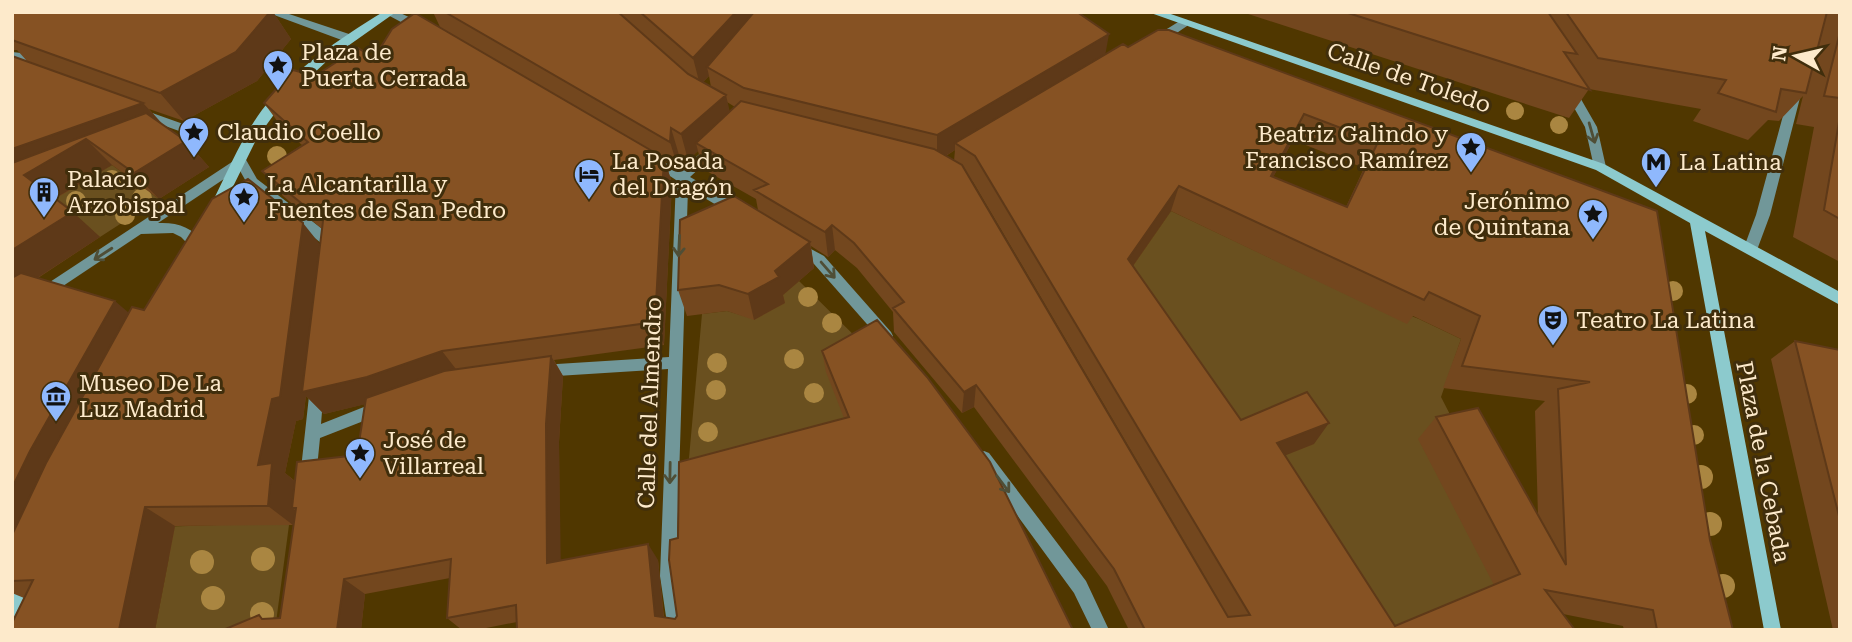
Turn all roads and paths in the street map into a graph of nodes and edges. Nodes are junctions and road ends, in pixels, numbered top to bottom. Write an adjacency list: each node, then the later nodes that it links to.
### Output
1 (271, 12): 6 (street)
2 (309, 12): 6 (street)
3 (1153, 12): 5 (street, Calle de Toledo)
4 (390, 13): 7 (street); 8 (street)
5 (1183, 23): 9 (street); 20 (street, Calle de Toledo)
6 (308, 26): 8 (street)
7 (433, 34)
8 (351, 40): 19 (street)
9 (1149, 45)
10 (12, 56): 11 (street)
11 (15, 71): 12 (street)
12 (31, 73)
13 (1562, 77): 20 (street, one-way to 20)
14 (1799, 80): 26 (street)
15 (134, 111): 16 (street)
16 (182, 128)
17 (723, 139): 21 (street)
18 (635, 150): 21 (street)
19 (241, 161): 24 (street); 24 (street); 27 (street)
20 (1600, 167): 23 (street, Calle de Toledo)
21 (682, 177): 22 (street); 31 (street, Calle del Almendro, one-way to 31)
22 (751, 219)
23 (1696, 219): 26 (street); 42 (street, Plaza de la Cebada)
24 (139, 230): 29 (street, one-way to 29)
25 (785, 239): 30 (street, one-way to 30)
26 (1750, 250): 28 (street)
27 (332, 259)
28 (1840, 299)
29 (12, 314)
30 (899, 350)
31 (673, 363): 33 (street); 40 (street, Calle del Almendro, one-way to 40)
32 (319, 366): 35 (street)
33 (527, 373)
34 (392, 404): 35 (street)
35 (312, 434): 37 (street)
36 (975, 445): 41 (street, one-way to 41)
37 (306, 499)
38 (34, 562): 39 (street)
39 (12, 610)
40 (676, 630)
41 (1101, 630)
42 (1773, 630)

